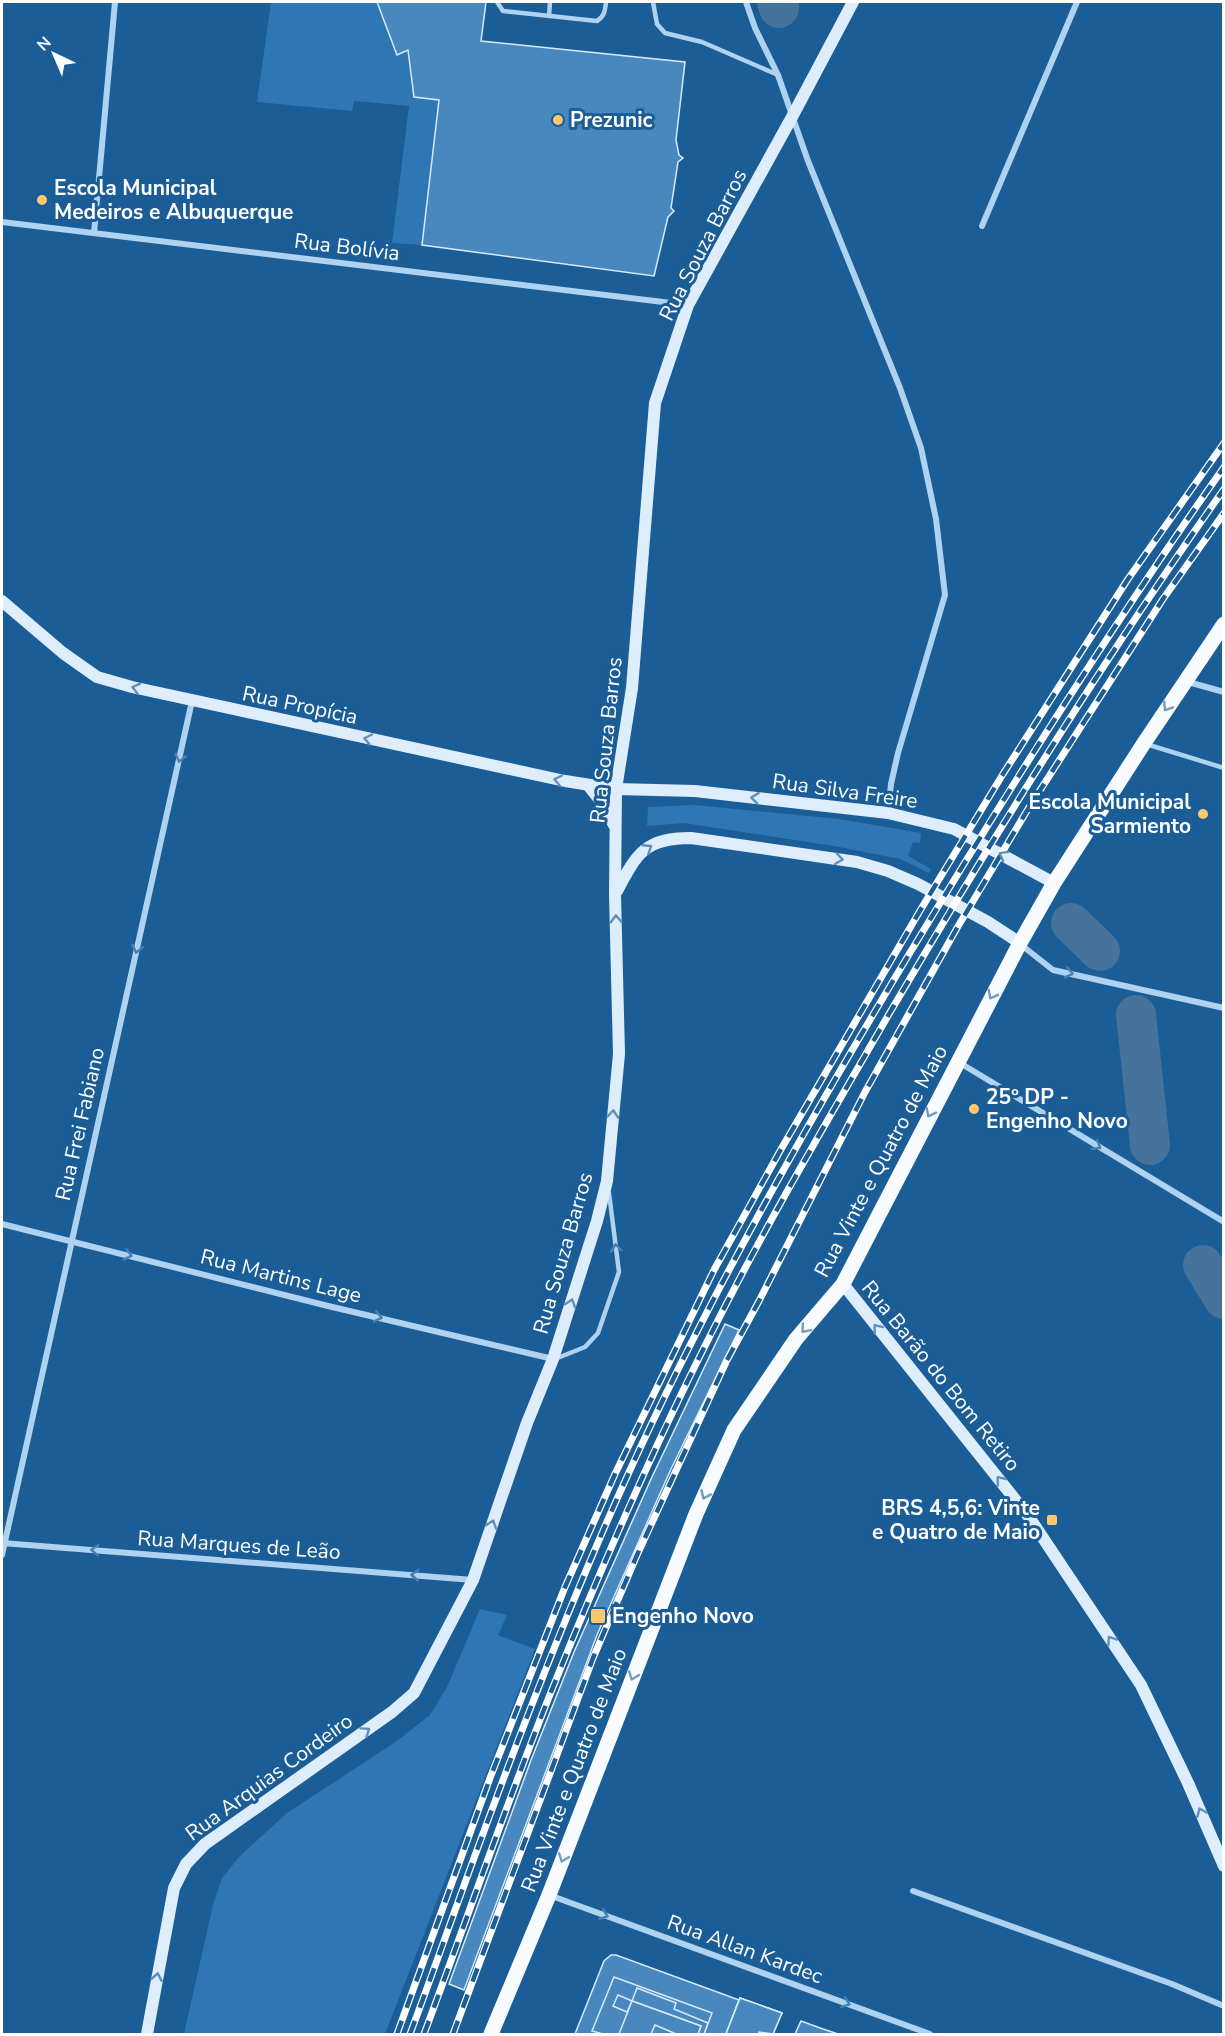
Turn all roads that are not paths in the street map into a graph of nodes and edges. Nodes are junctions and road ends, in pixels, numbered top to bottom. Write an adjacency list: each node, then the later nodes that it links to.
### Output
1 (115, 2): 14 (street)
2 (497, 2): 9 (lane)
3 (550, 2): 9 (lane)
4 (606, 2): 9 (lane)
5 (653, 2): 10 (lane)
6 (746, 2): 10 (street)
7 (853, 2): 11 (main road, Rua Souza Barros)
8 (1077, 2): 13 (street)
9 (549, 16)
10 (778, 75): 11 (street)
11 (792, 117): 15 (main road, Rua Souza Barros); 25 (street)
12 (2, 222): 14 (street, Rua Bolívia)
13 (982, 226)
14 (94, 233): 15 (street, Rua Bolívia)
15 (688, 305): 24 (main road, Rua Souza Barros)
16 (2, 601): 20 (main road, Rua Propícia, one-way to 16)
17 (1224, 624): 18 (main road, Rua Vinte e Quatro de Maio)
18 (1185, 681): 19 (street); 21 (main road, Rua Vinte e Quatro de Maio, one-way to 21)
19 (1224, 692)
20 (192, 701): 23 (main road, Rua Propícia, one-way to 20); 35 (street, Rua Frei Fabiano, one-way to 35)
21 (1144, 743): 22 (lane); 27 (main road, Rua Vinte e Quatro de Maio)
22 (1224, 768)
23 (588, 785): 24 (main road, Rua Propícia); 26 (main road)
24 (616, 789): 25 (main road, Rua Silva Freire, one-way to 24); 26 (main road, Rua Souza Barros)
25 (888, 813): 27 (main road, Rua Silva Freire, one-way to 25)
26 (615, 829): 28 (main road, Rua Souza Barros)
27 (1054, 884): 29 (main road, Rua Vinte e Quatro de Maio)
28 (615, 895): 29 (main road, one-way to 29); 32 (main road, Rua Souza Barros, one-way to 28)
29 (1020, 943): 30 (street, one-way to 30); 31 (main road, Rua Vinte e Quatro de Maio, one-way to 31)
30 (1224, 1008)
31 (957, 1061): 33 (street, one-way to 33); 36 (main road, Rua Vinte e Quatro de Maio, one-way to 36)
32 (607, 1181): 37 (main road, Rua Souza Barros, one-way to 32); 37 (lane, one-way to 32)
33 (1224, 1222)
34 (2, 1224): 35 (street, Rua Martins Lage)
35 (71, 1241): 37 (street, Rua Martins Lage, one-way to 37); 38 (street, Rua Frei Fabiano)
36 (843, 1284): 41 (main road, Rua Barão do Bom Retiro, one-way to 36); 43 (main road, Rua Vinte e Quatro de Maio, one-way to 43)
37 (553, 1359): 40 (main road, Rua Souza Barros, one-way to 37)
38 (3, 1543): 39 (street, Rua Frei Fabiano); 40 (street, Rua Marques de Leão, one-way to 38)
39 (2, 1555)
40 (473, 1580): 45 (main road, Rua Arquias Cordeiro, one-way to 40)
41 (1224, 1866)
42 (913, 1891): 44 (street)
43 (549, 1894): 46 (main road, Rua Vinte e Quatro de Maio); 47 (street, Rua Allan Kardec, one-way to 47)
44 (1224, 2006)
45 (147, 2034)
46 (491, 2034)
47 (930, 2034)

